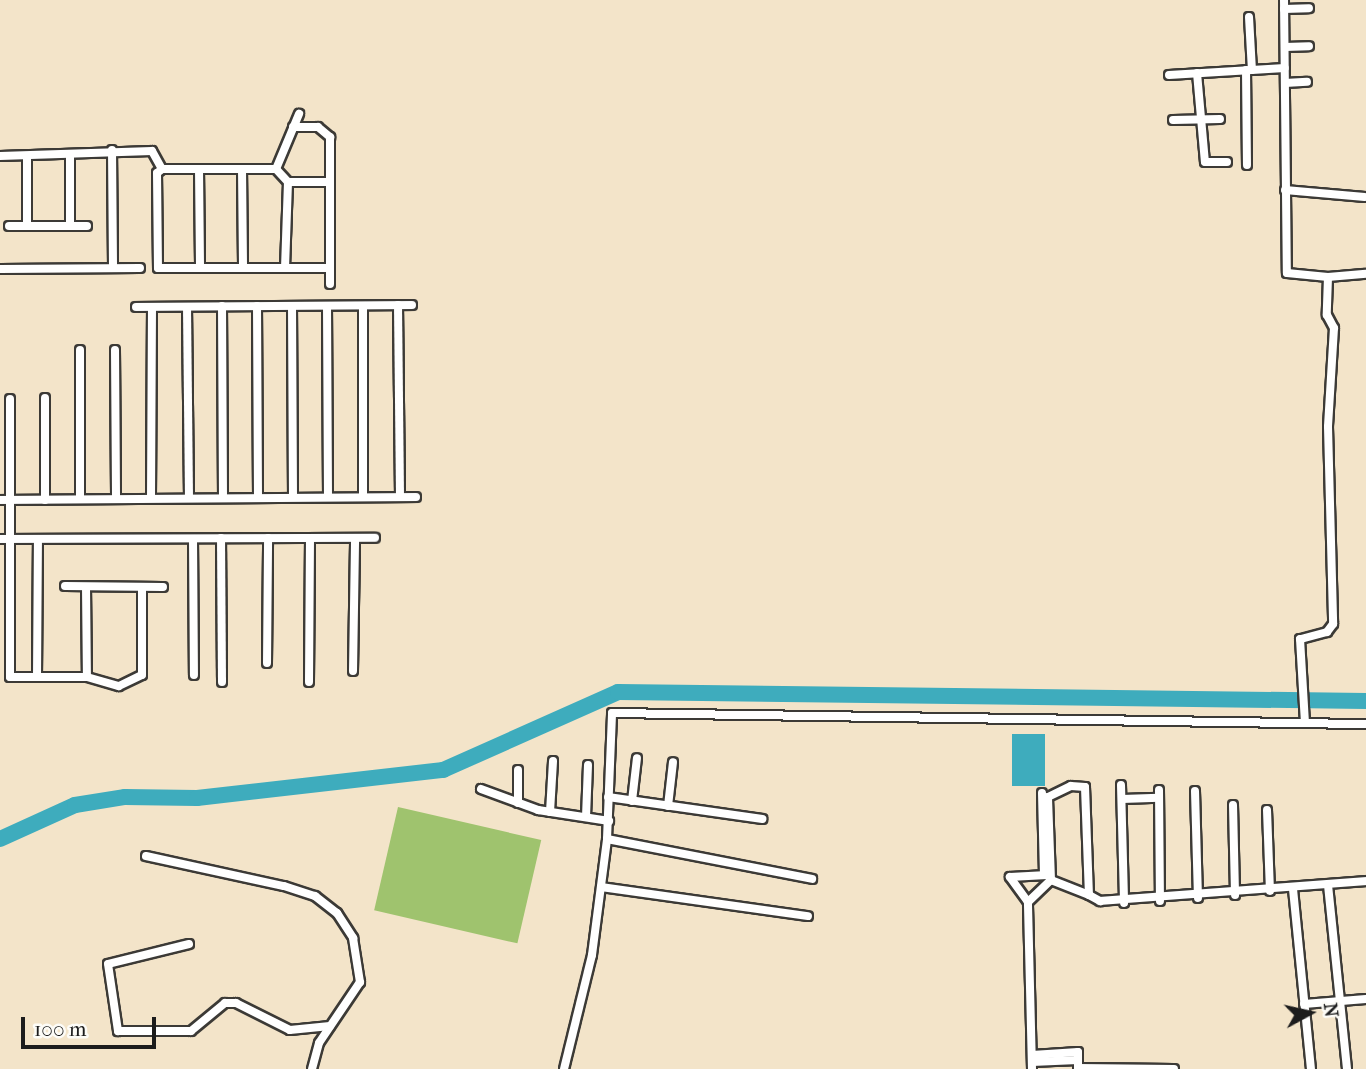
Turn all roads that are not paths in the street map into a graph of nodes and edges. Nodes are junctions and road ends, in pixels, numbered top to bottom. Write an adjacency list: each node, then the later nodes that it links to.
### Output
1 (1284, 5): 2 (street); 5 (street)
2 (1309, 8)
3 (1249, 17): 7 (street)
4 (1309, 46): 5 (street)
5 (1285, 47): 6 (street)
6 (1285, 68): 7 (street); 11 (street)
7 (1249, 70): 8 (street); 22 (street)
8 (1197, 73): 9 (street); 15 (street)
9 (1169, 75)
10 (1307, 82): 11 (street)
11 (1285, 83): 29 (street)
12 (299, 114): 16 (street)
13 (1220, 119): 15 (street)
14 (1173, 120): 15 (street)
15 (1201, 120): 21 (street)
16 (293, 127): 26 (street); 28 (street)
17 (112, 150): 18 (street); 23 (street); 35 (street)
18 (70, 154): 20 (street); 33 (street)
19 (0, 156): 20 (street)
20 (27, 156): 32 (street)
21 (1227, 162)
22 (1247, 165)
23 (163, 169): 24 (street); 37 (street)
24 (200, 169): 25 (street); 37 (street)
25 (242, 169): 26 (street); 38 (street)
26 (275, 169): 27 (street)
27 (288, 182): 28 (street); 39 (street)
28 (330, 182): 40 (street)
29 (1285, 190): 30 (street); 43 (street)
30 (1365, 197)
31 (9, 226): 32 (street)
32 (27, 226): 33 (street)
33 (71, 226): 34 (street)
34 (88, 226)
35 (113, 268): 36 (street); 41 (street)
36 (140, 268)
37 (200, 268): 38 (street)
38 (243, 268): 39 (street)
39 (285, 268): 40 (street)
40 (330, 268): 44 (street)
41 (0, 269)
42 (1366, 274): 43 (street)
43 (1328, 277): 93 (street)
44 (330, 284)
45 (398, 305): 46 (street); 51 (street); 61 (street)
46 (412, 305)
47 (222, 306): 48 (street); 54 (street); 65 (street)
48 (257, 306): 49 (street); 66 (street)
49 (292, 306): 50 (street); 67 (street)
50 (327, 306): 51 (street); 59 (street)
51 (363, 306): 60 (street)
52 (136, 307): 53 (street)
53 (152, 307): 54 (street); 63 (street)
54 (187, 307): 64 (street)
55 (80, 350): 69 (street)
56 (115, 350): 70 (street)
57 (45, 398): 68 (street)
58 (10, 399): 72 (street)
59 (328, 497): 60 (street); 67 (street)
60 (363, 497): 61 (street)
61 (400, 497): 62 (street)
62 (416, 497)
63 (151, 498): 64 (street); 70 (street)
64 (189, 498): 65 (street)
65 (223, 498): 66 (street)
66 (258, 498): 67 (street)
67 (293, 498)
68 (45, 499): 69 (street); 72 (street)
69 (80, 499): 70 (street)
70 (116, 499)
71 (0, 500): 72 (street)
72 (10, 500): 79 (street)
73 (221, 538): 74 (street); 81 (street); 91 (street)
74 (268, 538): 75 (street); 86 (street)
75 (310, 538): 76 (street); 92 (street)
76 (355, 538): 77 (street); 87 (street)
77 (375, 538)
78 (0, 539): 79 (street)
79 (10, 539): 80 (street); 89 (street)
80 (38, 539): 81 (street); 89 (street)
81 (193, 539): 88 (street)
82 (65, 586): 83 (street)
83 (86, 587): 84 (street); 90 (street)
84 (142, 587): 85 (street); 90 (street)
85 (163, 587)
86 (267, 663)
87 (354, 671)
88 (194, 675)
89 (37, 677): 90 (street)
90 (88, 677)
91 (222, 682)
92 (309, 682)
93 (1305, 718): 94 (street); 104 (street)
94 (1366, 724)
95 (637, 758): 106 (street)
96 (553, 761): 111 (street)
97 (673, 762): 109 (street)
98 (587, 765): 112 (street)
99 (518, 770): 107 (street)
100 (1121, 785): 105 (street)
101 (481, 789): 107 (street)
102 (1195, 791): 127 (street)
103 (1042, 793): 117 (street)
104 (608, 797): 106 (street); 114 (street)
105 (1122, 799): 128 (street); 130 (street)
106 (632, 801): 109 (street)
107 (518, 803): 111 (street)
108 (1233, 804): 126 (street)
109 (668, 806): 113 (street)
110 (1267, 810): 123 (street)
111 (550, 812): 112 (street)
112 (586, 817): 114 (street)
113 (762, 819)
114 (609, 821): 115 (street)
115 (607, 839): 118 (street); 121 (street)
116 (146, 856): 136 (street)
117 (1048, 877): 125 (street); 125 (street); 129 (street); 129 (street)
118 (812, 879)
119 (1365, 881): 120 (street); 124 (street)
120 (1328, 885): 122 (street); 134 (street)
121 (601, 887): 131 (street); 139 (street)
122 (1293, 889): 123 (street); 135 (street)
123 (1270, 891): 126 (street)
124 (1366, 893)
125 (1089, 895): 130 (street)
126 (1235, 895): 127 (street)
127 (1198, 898): 128 (street)
128 (1160, 901): 130 (street)
129 (1028, 902): 137 (street)
130 (1124, 903)
131 (808, 916)
132 (189, 944): 136 (street)
133 (1366, 999): 134 (street)
134 (1340, 1001): 135 (street); 142 (street)
135 (1304, 1004): 141 (street)
136 (330, 1026): 138 (street)
137 (1032, 1062): 140 (street)
138 (312, 1069)
139 (564, 1069)
140 (1174, 1069)
141 (1311, 1069)
142 (1347, 1069)

